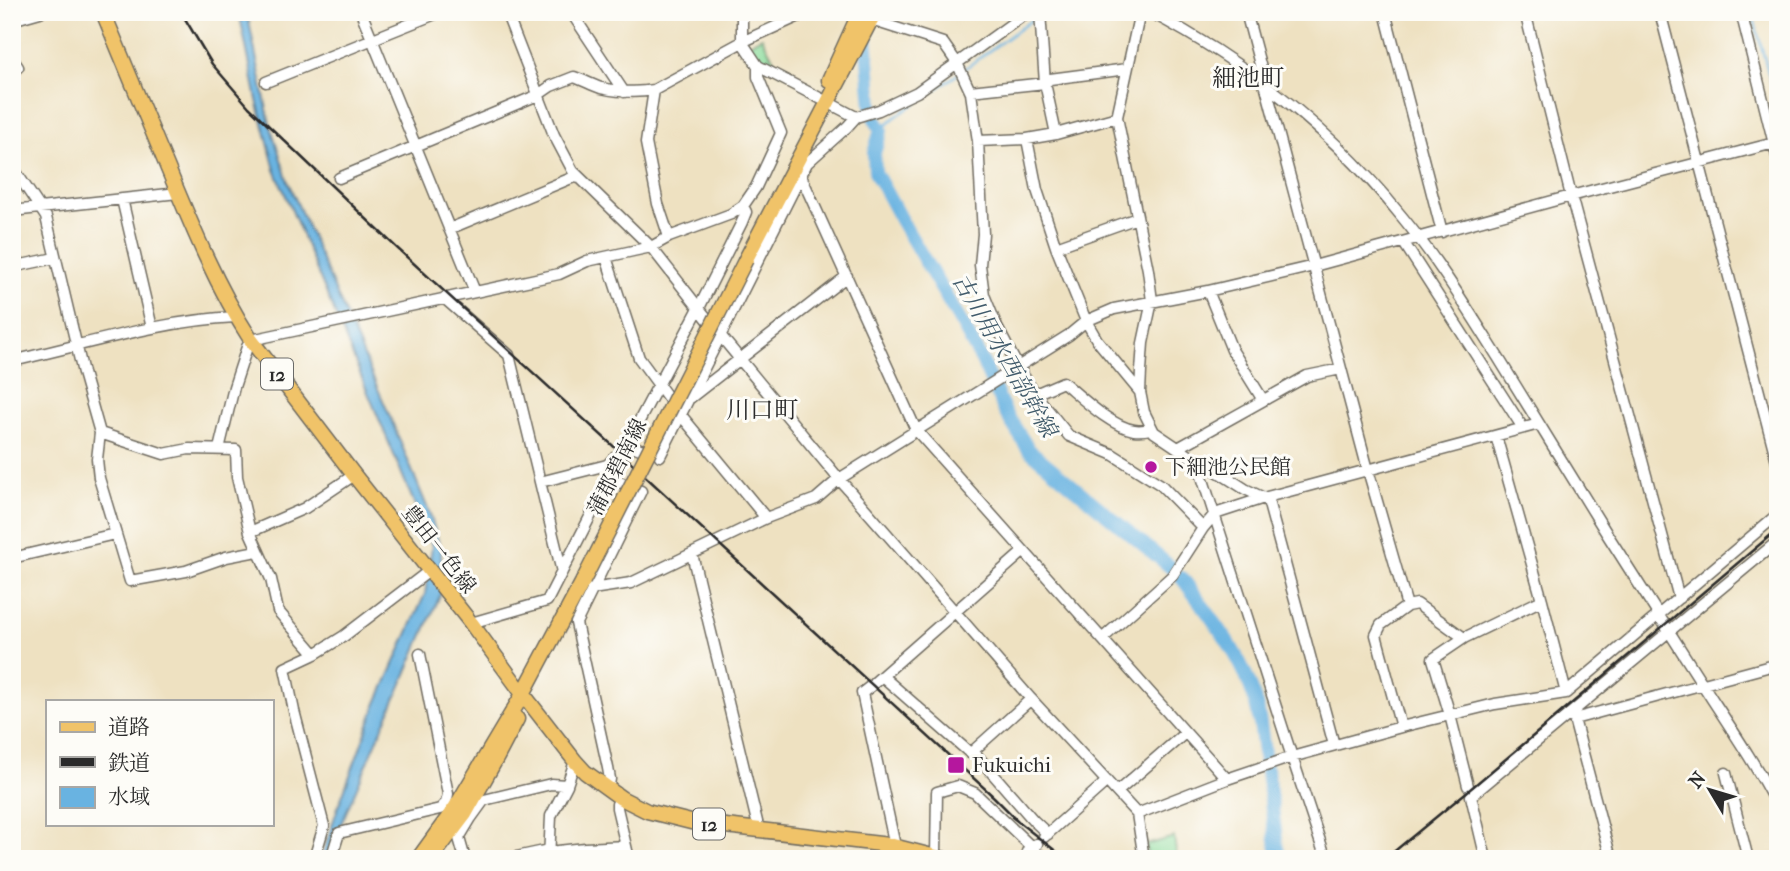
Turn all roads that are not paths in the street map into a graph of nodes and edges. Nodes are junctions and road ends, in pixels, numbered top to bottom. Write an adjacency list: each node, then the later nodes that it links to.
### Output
1 (40, 12): 19 (street)
2 (103, 12): 48 (main road, 豊田一色線 / 12)
3 (362, 12): 20 (street)
4 (440, 12): 20 (street)
5 (506, 12): 33 (street)
6 (571, 12): 32 (street)
7 (742, 12): 21 (street)
8 (808, 12): 21 (street)
9 (1028, 12): 24 (street)
10 (1140, 12): 25 (street)
11 (1150, 12): 29 (street)
12 (1246, 12): 29 (street)
13 (1385, 12): 56 (street)
14 (1525, 12): 49 (street)
15 (1660, 12): 43 (street)
16 (1741, 12): 40 (street)
17 (869, 15): 24 (street); 34 (main road, 蒲郡碧南線)
18 (1040, 16): 28 (street)
19 (12, 20)
20 (373, 39): 27 (street); 41 (street)
21 (742, 42): 23 (street); 30 (street)
22 (12, 58): 26 (street)
23 (758, 66): 34 (street); 51 (street)
24 (959, 68): 31 (street); 35 (street)
25 (1127, 69): 28 (street); 36 (street)
26 (12, 73)
27 (266, 82)
28 (1045, 83): 31 (street); 37 (street)
29 (1265, 84): 58 (street); 64 (street)
30 (654, 90): 32 (street); 57 (street)
31 (970, 91): 39 (street)
32 (624, 92): 33 (street)
33 (538, 95): 41 (street); 47 (street)
34 (824, 100): 35 (street); 120 (main road, 蒲郡碧南線, bridge)
35 (856, 117): 45 (street)
36 (1117, 117): 37 (street); 54 (street)
37 (1056, 134): 38 (street)
38 (1027, 139): 39 (street); 61 (street)
39 (978, 141): 81 (street)
40 (1776, 143): 42 (street); 43 (street)
41 (415, 145): 46 (street); 55 (street)
42 (1778, 160)
43 (1699, 164): 49 (street); 100 (street)
44 (12, 166): 52 (street)
45 (801, 176): 66 (street); 75 (street)
46 (339, 178)
47 (580, 178): 55 (street); 60 (street)
48 (178, 192): 50 (street); 72 (main road, 豊田一色線 / 12)
49 (1571, 196): 56 (street); 121 (street)
50 (122, 199): 52 (street); 74 (street)
51 (743, 205): 57 (street); 71 (street)
52 (40, 209): 53 (street); 63 (street)
53 (12, 211)
54 (1137, 218): 61 (street); 70 (street)
55 (449, 229): 68 (street)
56 (1442, 232): 58 (street)
57 (669, 237): 60 (street)
58 (1420, 238): 59 (street); 89 (street)
59 (1404, 243): 64 (street); 90 (street)
60 (651, 247): 62 (street); 71 (street)
61 (1056, 247): 73 (street)
62 (606, 257): 68 (street); 83 (street)
63 (55, 258): 65 (street); 78 (street)
64 (1314, 266): 67 (street); 82 (street)
65 (12, 267)
66 (846, 276): 79 (street); 92 (street)
67 (1208, 291): 70 (street); 87 (street)
68 (475, 292): 69 (street)
69 (444, 298): 77 (street); 105 (street)
70 (1152, 300): 73 (street); 84 (street)
71 (699, 308): 75 (street); 83 (street)
72 (236, 317): 74 (street); 77 (main road, 豊田一色線 / 12)
73 (1086, 321): 81 (street); 84 (street)
74 (152, 328): 78 (street)
75 (720, 335): 79 (street); 86 (street)
76 (12, 340): 80 (street)
77 (251, 340): 96 (street); 102 (main road, 豊田一色線 / 12)
78 (76, 346): 80 (street); 93 (street)
79 (740, 359): 86 (street); 104 (street)
80 (14, 360)
81 (1018, 368): 85 (street); 92 (street)
82 (1341, 369): 87 (street); 101 (street)
83 (659, 385): 88 (street); 97 (street)
84 (1140, 392): 91 (street)
85 (1035, 394): 91 (street); 110 (street)
86 (688, 400): 88 (street)
87 (1263, 400): 95 (street)
88 (680, 414): 98 (street); 109 (street)
89 (1539, 424): 90 (street); 125 (street)
90 (1523, 428): 94 (street)
91 (1151, 429): 95 (street)
92 (916, 430): 104 (street); 115 (street)
93 (100, 433): 96 (street); 112 (street)
94 (1496, 436): 101 (street); 122 (street)
95 (1178, 448): 99 (street)
96 (219, 449): 111 (street)
97 (643, 450)
98 (660, 456)
99 (1198, 461): 106 (street); 107 (street)
100 (1778, 465)
101 (1368, 470): 106 (street); 123 (street)
102 (354, 475): 111 (street); 118 (main road, 豊田一色線 / 12)
103 (610, 478): 105 (street); 119 (street); 120 (street)
104 (839, 479): 109 (street); 124 (street)
105 (540, 482): 119 (street)
106 (1265, 498): 107 (street); 142 (street)
107 (1215, 514): 110 (street); 144 (street)
108 (1778, 514): 121 (street)
109 (766, 518): 116 (street)
110 (1203, 528): 129 (street)
111 (250, 532): 114 (street)
112 (115, 534): 114 (street); 117 (street)
113 (1778, 541): 127 (street)
114 (257, 551): 131 (street)
115 (1024, 551): 124 (street); 129 (street)
116 (692, 554): 120 (street); 157 (street)
117 (12, 558)
118 (429, 571): 126 (main road, 豊田一色線 / 12); 131 (street)
119 (562, 572): 126 (street)
120 (587, 585): 135 (main road, 蒲郡碧南線); 151 (street)
121 (1679, 598): 125 (street)
122 (1542, 600): 128 (street); 136 (street)
123 (1407, 606): 128 (street); 140 (street)
124 (956, 612): 133 (street); 137 (street)
125 (1659, 615): 127 (street); 136 (street)
126 (471, 623): 135 (main road, 豊田一色線 / 12)
127 (1670, 632): 134 (street); 139 (street)
128 (1464, 638): 138 (street)
129 (1102, 639): 141 (street)
130 (420, 653): 155 (street)
131 (315, 654): 163 (street)
132 (1778, 664): 134 (street)
133 (876, 682): 143 (street); 160 (street)
134 (1703, 684): 139 (street); 154 (street)
135 (523, 694): 145 (main road, 豊田一色線 / 12); 155 (main road, 蒲郡碧南線)
136 (1566, 694): 138 (street)
137 (1031, 699): 143 (street); 148 (street)
138 (1450, 715): 140 (street); 150 (street)
139 (1571, 718): 175 (street); 176 (street)
140 (1401, 727): 142 (street)
141 (1185, 733): 147 (street); 152 (street)
142 (1335, 746): 144 (street)
143 (973, 751): 158 (street)
144 (1292, 757): 147 (street); 174 (street)
145 (575, 761): 149 (street); 151 (main road, 豊田一色線 / 12)
146 (1726, 773): 177 (street)
147 (1227, 779): 156 (street)
148 (1107, 781): 152 (street); 158 (street)
149 (567, 785): 155 (street); 161 (street)
150 (1468, 786)
151 (608, 790): 153 (main road, 豊田一色線 / 12)
152 (1117, 792): 156 (street)
153 (621, 799): 157 (main road, 豊田一色線 / 12); 159 (street)
154 (1778, 808)
155 (459, 811): 164 (street); 165 (main road, 蒲郡碧南線); 166 (main road, 蒲郡碧南線); 167 (street)
156 (1137, 814): 173 (street)
157 (759, 830): 160 (main road, 豊田一色線 / 12)
158 (1040, 840): 162 (street); 171 (street); 172 (street)
159 (626, 846): 161 (street); 169 (street)
160 (895, 846): 162 (main road, 豊田一色線 / 12)
161 (549, 854): 168 (street)
162 (940, 857): 170 (street)
163 (314, 859)
164 (331, 859)
165 (418, 859)
166 (431, 859)
167 (465, 859)
168 (507, 859)
169 (629, 859)
170 (920, 859)
171 (1025, 859)
172 (1044, 859)
173 (1144, 859)
174 (1326, 859)
175 (1486, 859)
176 (1611, 859)
177 (1748, 859)

